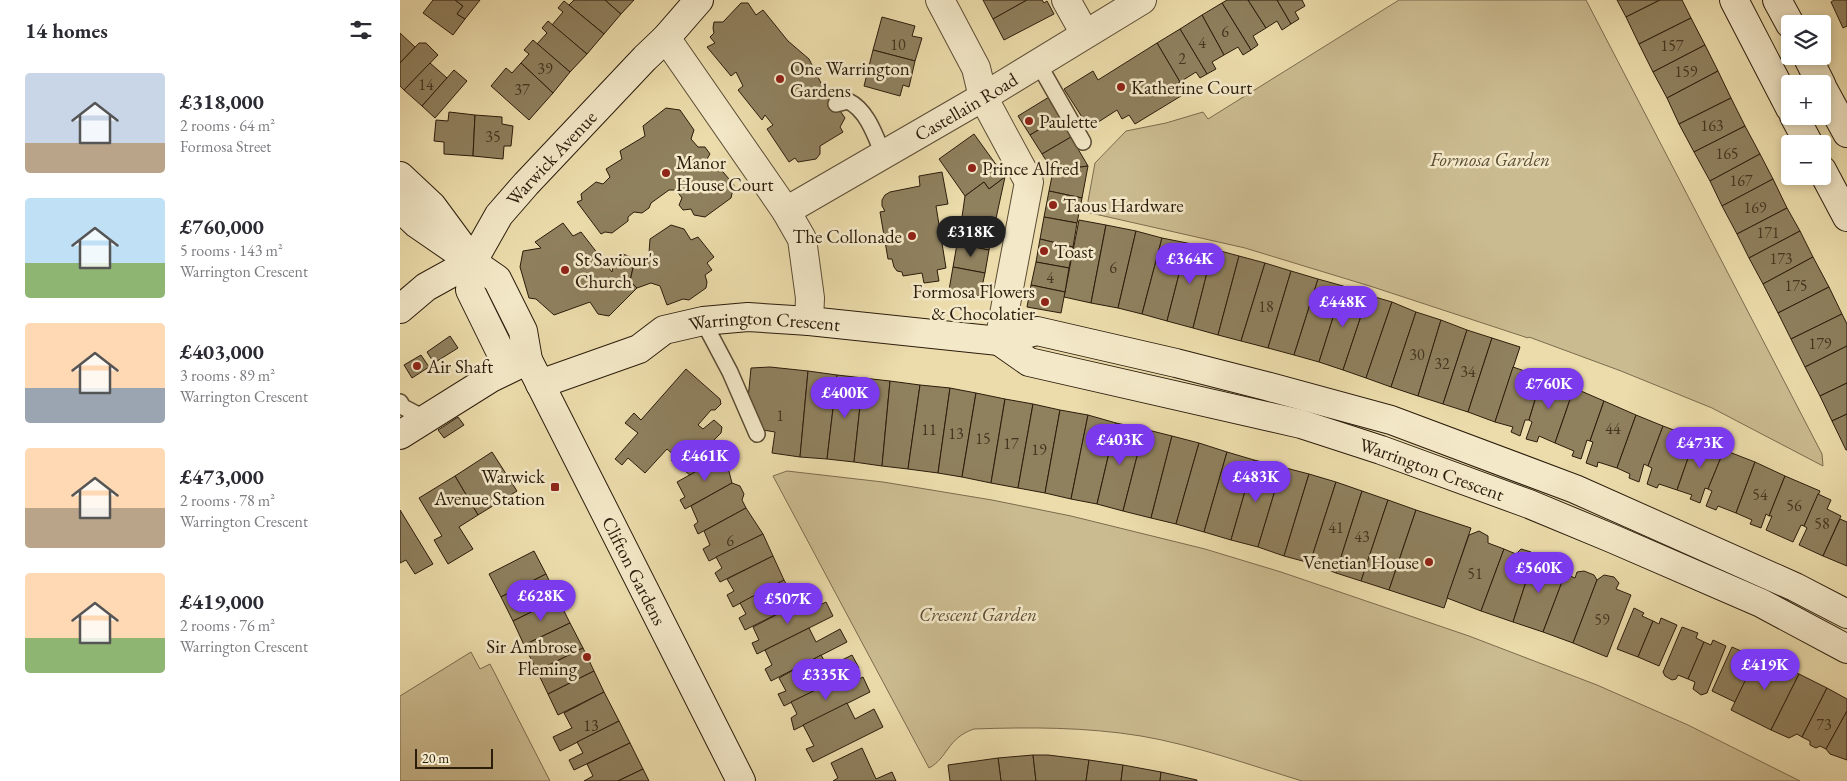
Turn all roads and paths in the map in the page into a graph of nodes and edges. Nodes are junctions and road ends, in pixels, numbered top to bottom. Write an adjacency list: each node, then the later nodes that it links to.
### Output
1 (699, 0): 9 (street, Warwick Avenue)
2 (940, 0): 12 (street)
3 (1066, 0): 8 (street)
4 (1142, 0): 8 (street, Castellain Road)
5 (1734, 0): 11 (street)
6 (1777, 0): 7 (street)
7 (1785, 15)
8 (1086, 34): 10 (street, Castellain Road)
9 (666, 38): 21 (street); 23 (street, Warwick Avenue)
10 (1038, 63): 12 (street, Castellain Road); 16 (lane)
11 (1781, 91)
12 (983, 96): 17 (street, Castellain Road); 27 (street)
13 (1831, 102): 15 (street)
14 (836, 104): 17 (lane)
15 (1847, 133)
16 (1083, 142)
17 (883, 154): 21 (street, Castellain Road)
18 (400, 176): 23 (street)
19 (1830, 185): 22 (street)
20 (400, 208): 23 (street)
21 (786, 211): 26 (street)
22 (1847, 218)
23 (473, 261): 24 (street); 28 (street, Clifton Gardens)
24 (400, 310)
25 (703, 321): 26 (street, Warrington Crescent); 29 (street, Warrington Crescent); 32 (lane)
26 (809, 321): 27 (street, Warrington Crescent)
27 (999, 341): 34 (street, Warrington Crescent); 35 (street, Warrington Crescent)
28 (528, 360): 29 (street, Clifton Gardens); 31 (street)
29 (540, 384): 38 (street, Clifton Gardens)
30 (400, 402): 31 (lane)
31 (426, 419): 33 (street)
32 (757, 434)
33 (400, 435)
34 (1548, 478): 35 (lane); 36 (street, Warrington Crescent)
35 (1536, 507): 37 (street, Warrington Crescent)
36 (1847, 614)
37 (1847, 649)
38 (741, 781)

